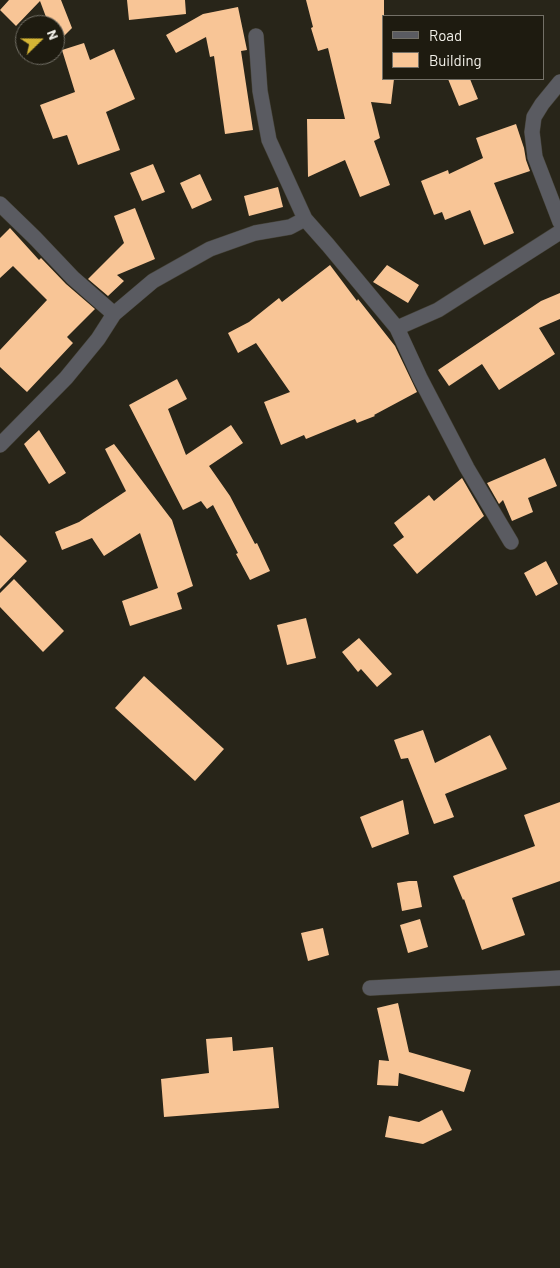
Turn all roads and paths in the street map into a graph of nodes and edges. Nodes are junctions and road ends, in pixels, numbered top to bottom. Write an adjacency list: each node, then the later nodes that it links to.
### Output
1 (256, 36): 4 (street)
2 (560, 82): 5 (street)
3 (0, 204): 7 (street)
4 (305, 219): 7 (street); 8 (street)
5 (560, 222)
6 (560, 232): 8 (street)
7 (114, 314): 9 (street)
8 (397, 328): 10 (street)
9 (0, 445)
10 (512, 542)
11 (560, 978): 12 (street)
12 (370, 988)

